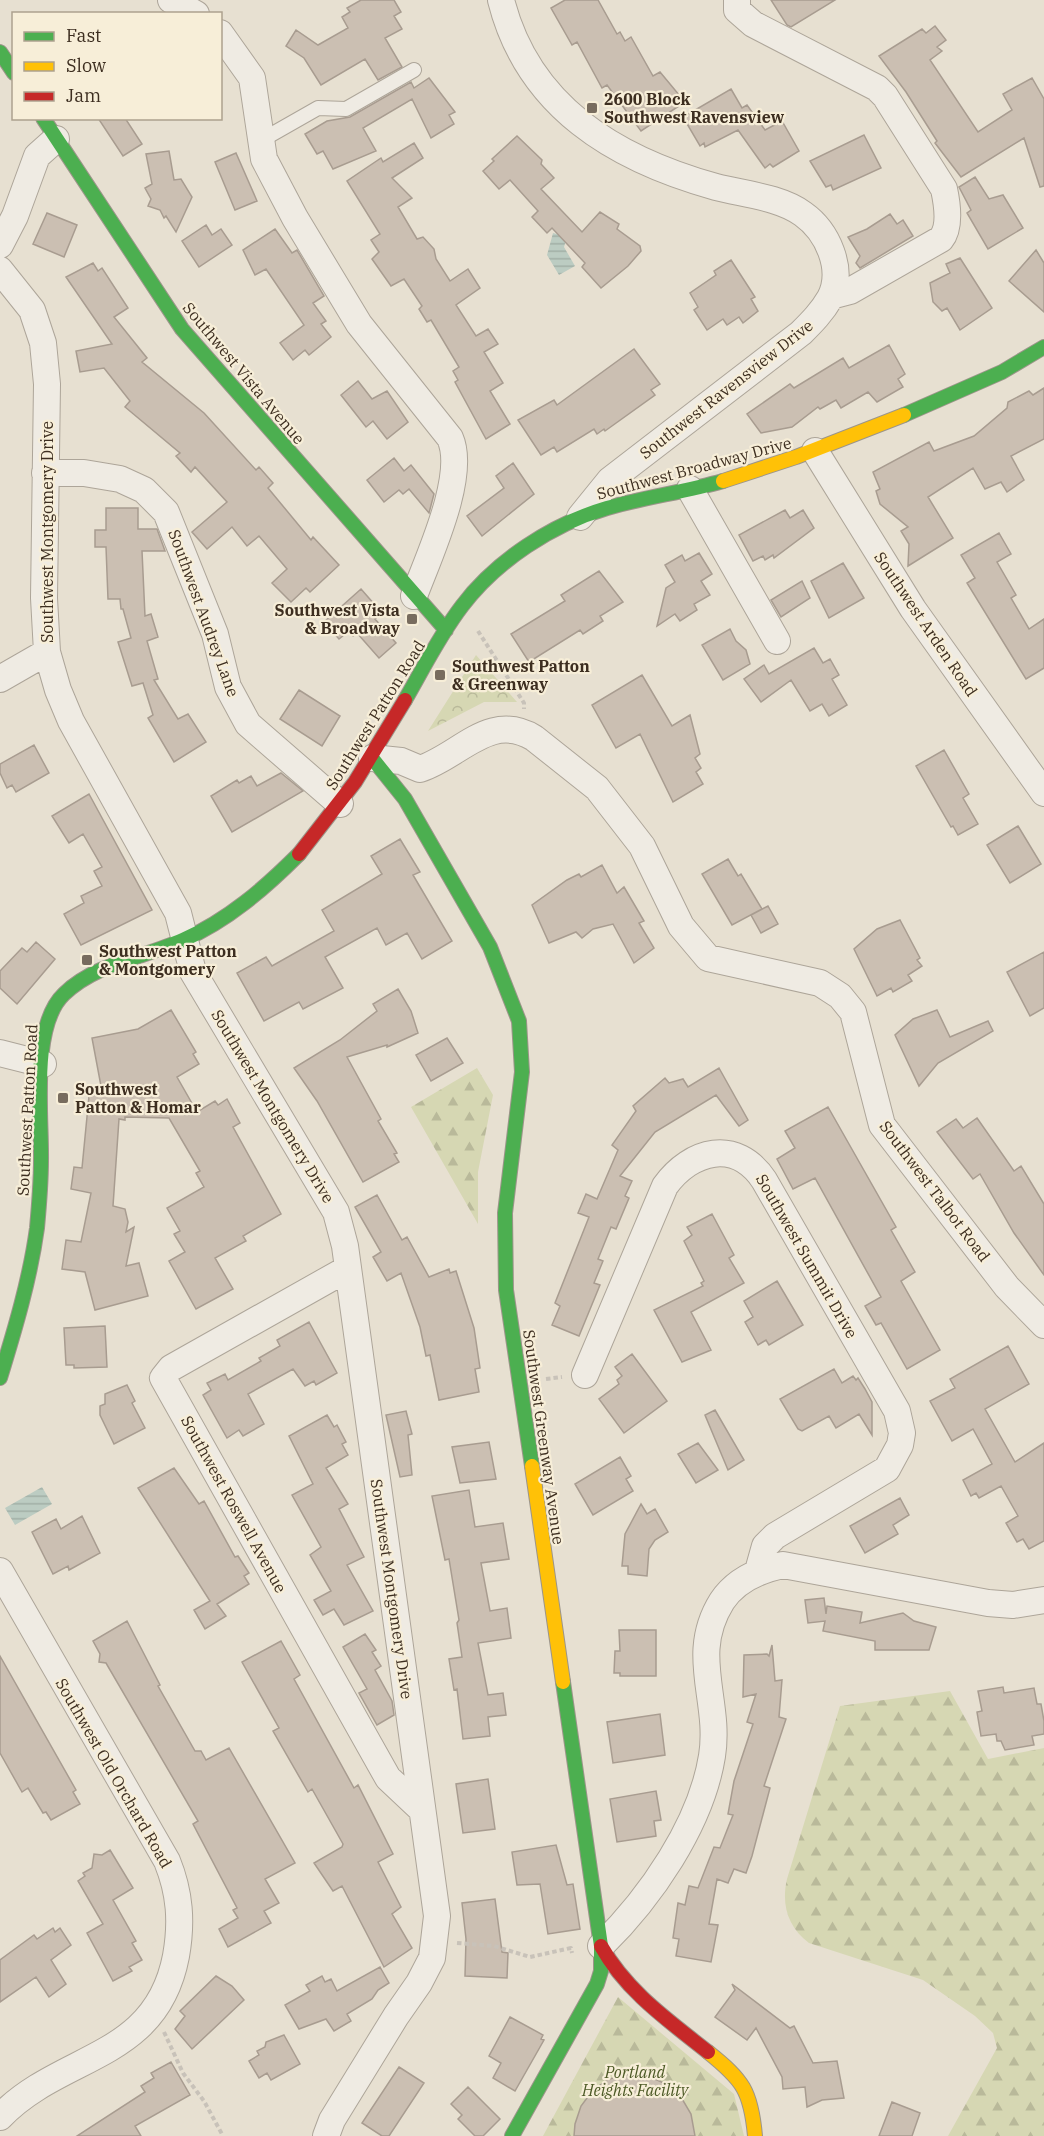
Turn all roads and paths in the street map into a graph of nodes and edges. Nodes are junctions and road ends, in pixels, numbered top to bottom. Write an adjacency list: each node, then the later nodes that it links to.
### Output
1 (171, 0): 4 (street)
2 (501, 0): 13 (street, Southwest Ravensview Drive)
3 (737, 3): 13 (street)
4 (192, 12)
5 (222, 36): 10 (street)
6 (0, 52): 7 (street)
7 (12, 70)
8 (414, 70): 10 (lane)
9 (50, 129): 11 (street); 19 (street, Southwest Vista Avenue)
10 (260, 141): 19 (street)
11 (0, 244)
12 (0, 270): 16 (street, Southwest Montgomery Drive)
13 (831, 296): 18 (street, Southwest Ravensview Drive)
14 (1044, 347): 15 (street, Southwest Broadway Drive)
15 (815, 452): 17 (street, Southwest Broadway Drive); 27 (street, Southwest Arden Road)
16 (45, 473): 23 (street, Southwest Montgomery Drive); 28 (street, Southwest Audrey Lane)
17 (690, 489): 18 (street, Southwest Broadway Drive); 22 (street)
18 (580, 517): 20 (street, Southwest Broadway Drive)
19 (414, 597): 20 (street, Southwest Vista Avenue)
20 (446, 630): 26 (street, Southwest Patton Road)
21 (478, 630): 25 (path)
22 (777, 641)
23 (47, 652): 24 (street); 29 (street, Southwest Montgomery Drive)
24 (0, 679)
25 (523, 732): 26 (street); 33 (street, Southwest Talbot Road)
26 (372, 758): 28 (street, Southwest Patton Road); 34 (street, Southwest Greenway Avenue)
27 (1044, 793)
28 (340, 804): 29 (street, Southwest Patton Road)
29 (185, 940): 31 (street, Southwest Patton Road); 32 (street, Southwest Montgomery Drive)
30 (0, 1053): 31 (street)
31 (44, 1064): 36 (street, Southwest Patton Road)
32 (347, 1269): 40 (street, Southwest Montgomery Drive); 40 (street, Southwest Roswell Avenue)
33 (1044, 1325)
34 (518, 1370): 35 (path); 42 (street, Southwest Greenway Avenue)
35 (585, 1375): 38 (street, Southwest Summit Drive)
36 (0, 1378)
37 (0, 1571): 43 (street, Southwest Old Orchard Road)
38 (758, 1571): 39 (street); 42 (street)
39 (1044, 1600)
40 (422, 1810): 41 (street, Southwest Montgomery Drive)
41 (436, 1942): 42 (path); 46 (street, Southwest Montgomery Drive)
42 (602, 1946): 47 (street, Southwest Greenway Avenue); 48 (street)
43 (149, 2017): 44 (street, Southwest Old Orchard Road); 45 (path)
44 (0, 2117)
45 (223, 2136)
46 (326, 2136)
47 (512, 2136)
48 (755, 2136)

